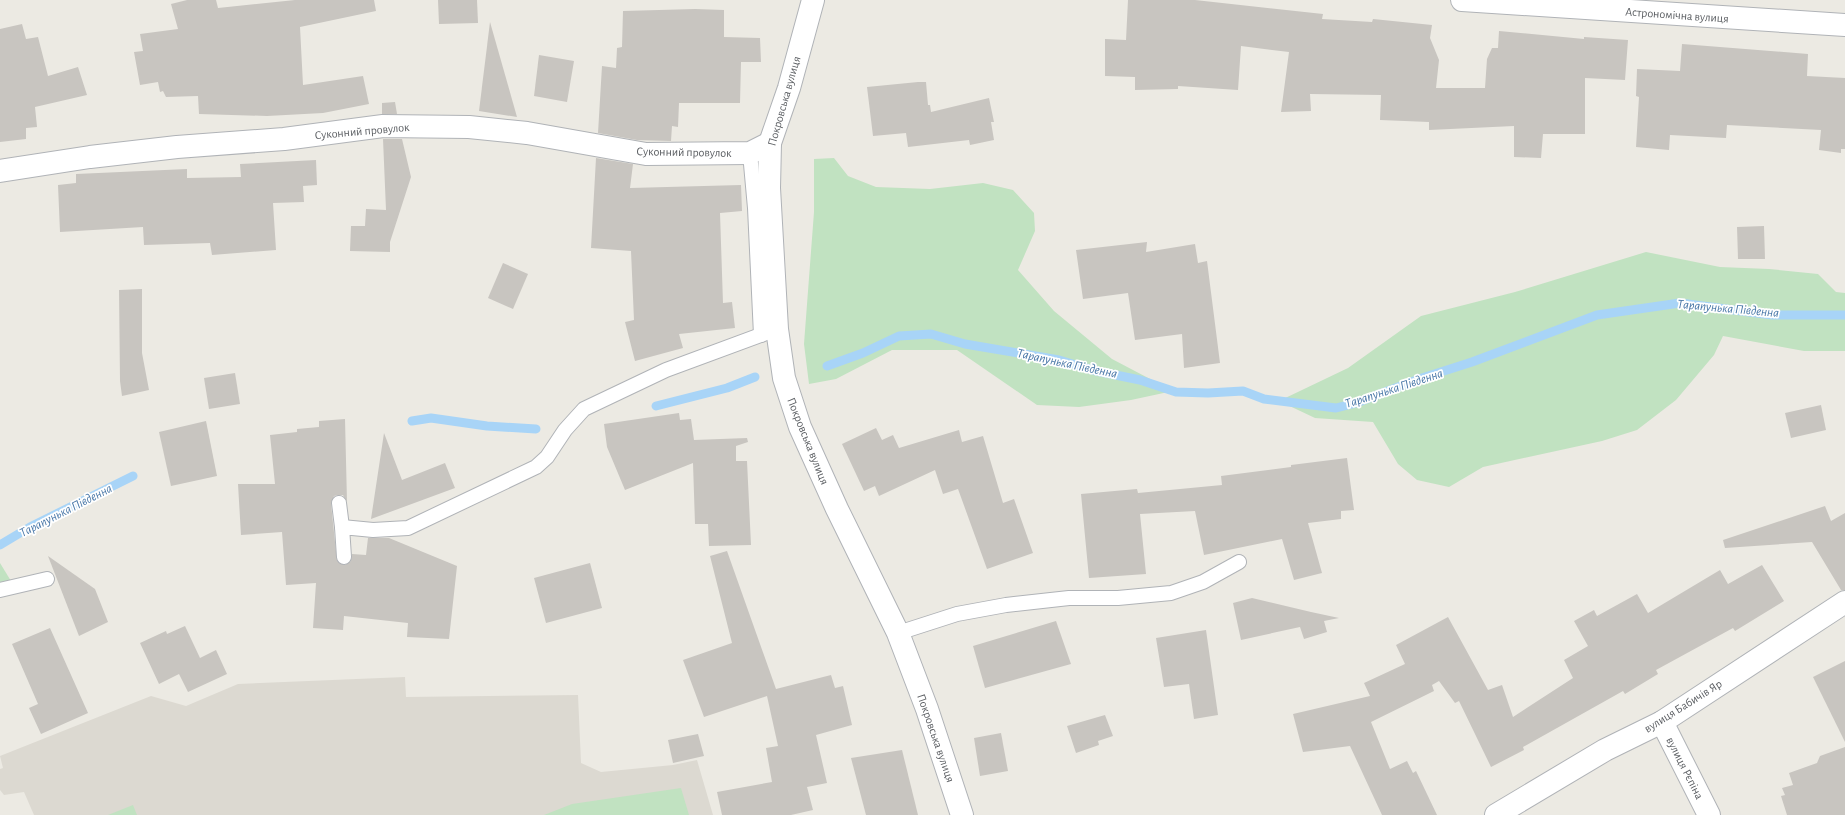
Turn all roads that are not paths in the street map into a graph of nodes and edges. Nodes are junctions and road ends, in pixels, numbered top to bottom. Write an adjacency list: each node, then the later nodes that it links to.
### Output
1 (813, 0): 5 (street, Покровська вулиця)
2 (1462, 0): 3 (street, Астрономічна вулиця)
3 (1638, 6): 4 (street, Астрономічна вулиця)
4 (1845, 25)
5 (770, 143): 6 (street, Суконний провулок); 8 (street, Покровська вулиця)
6 (750, 153): 7 (street, Суконний провулок); 8 (lane)
7 (0, 171)
8 (769, 332): 10 (lane); 16 (street, Покровська вулиця)
9 (339, 504): 10 (lane)
10 (342, 527): 11 (lane)
11 (344, 557)
12 (1238, 562): 16 (lane)
13 (47, 579): 14 (lane)
14 (0, 590)
15 (1845, 602): 17 (street, вулиця Бабичів Яр)
16 (898, 634): 18 (street, Покровська вулиця)
17 (1662, 722): 19 (street, вулиця Бабичів Яр); 20 (street, вулиця Рєпіна)
18 (962, 814)
19 (1496, 815)
20 (1709, 815)

